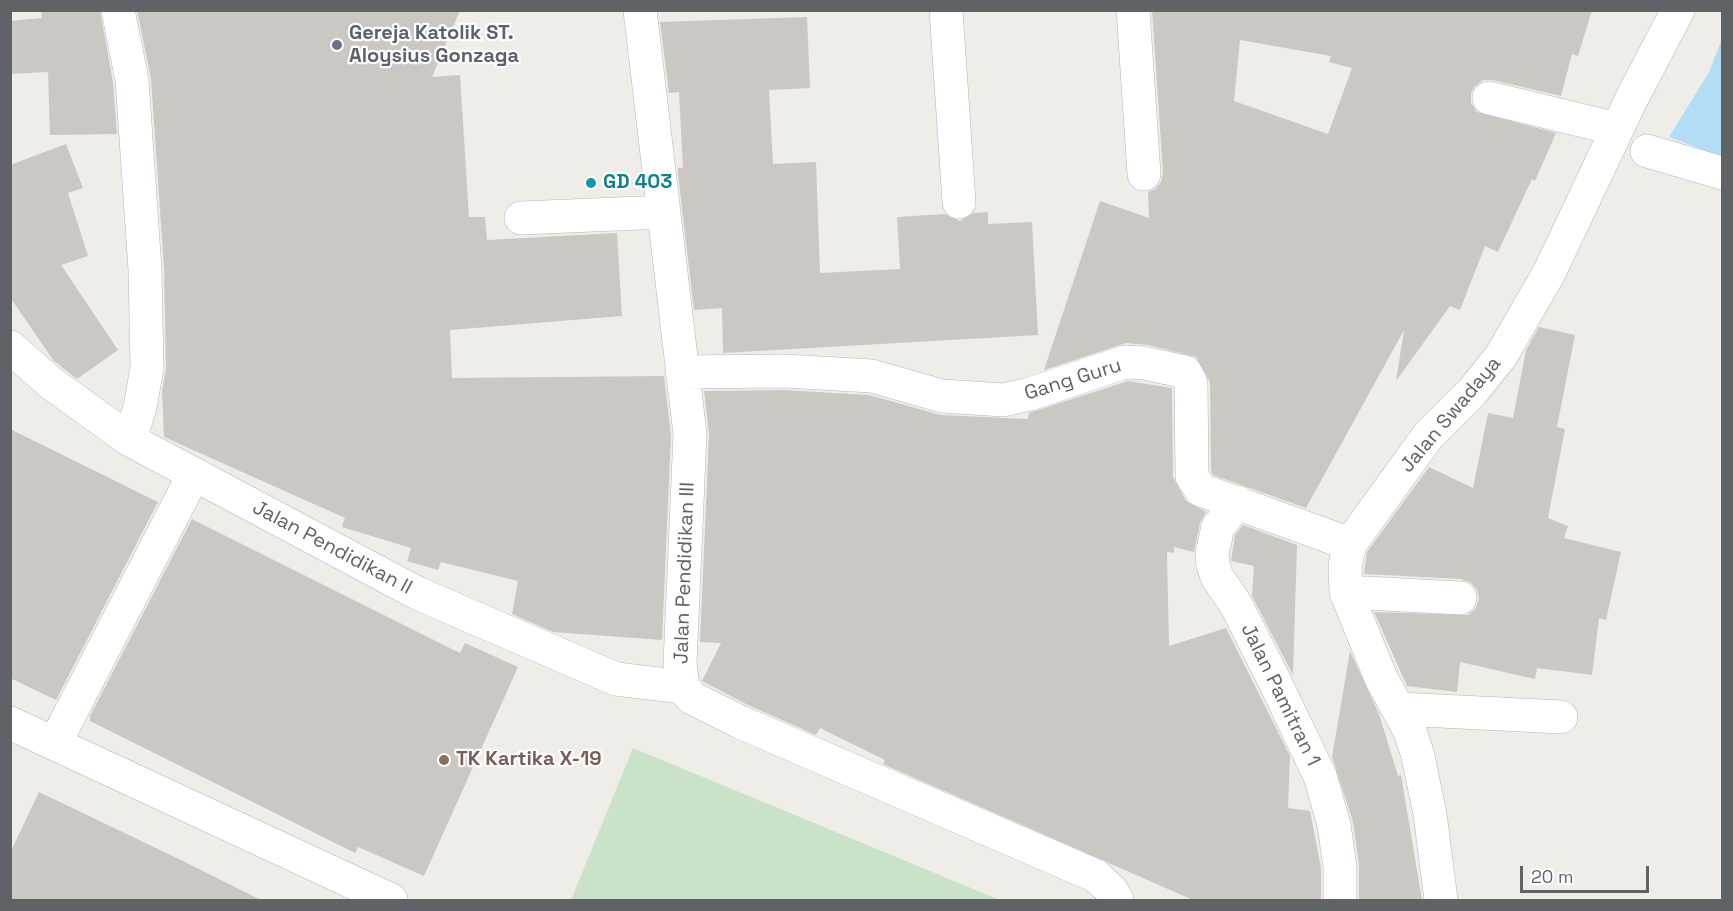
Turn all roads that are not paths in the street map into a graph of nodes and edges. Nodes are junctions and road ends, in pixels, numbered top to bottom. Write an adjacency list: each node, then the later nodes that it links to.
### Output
1 (118, 10): 16 (street)
2 (640, 10): 12 (street, Jalan Pendidikan III)
3 (946, 10): 11 (street)
4 (1132, 10): 10 (street)
5 (1678, 10): 7 (street, Jalan Swadaya)
6 (1490, 98): 7 (street)
7 (1617, 129): 19 (street, Jalan Swadaya)
8 (1647, 151): 9 (street)
9 (1722, 173)
10 (1144, 174)
11 (959, 202)
12 (664, 212): 13 (street); 15 (street, Jalan Pendidikan III)
13 (521, 218)
14 (10, 347): 16 (street, Jalan Pendidikan II)
15 (682, 372): 18 (street, Gang Guru); 22 (street, Jalan Pendidikan III)
16 (130, 440): 17 (street, Jalan Pendidikan II)
17 (193, 476): 22 (street, Jalan Pendidikan II); 26 (street)
18 (1238, 502): 19 (street, Gang Guru); 29 (street, Jalan Pamitran 1)
19 (1350, 544): 20 (street, Jalan Swadaya)
20 (1346, 591): 21 (street); 23 (street, Jalan Swadaya)
21 (1460, 598)
22 (683, 687): 28 (street, Jalan Pendidikan III)
23 (1400, 709): 24 (street); 30 (street, Jalan Swadaya)
24 (1561, 717)
25 (10, 723): 26 (street)
26 (55, 743): 27 (street)
27 (391, 900)
28 (1117, 900)
29 (1340, 900)
30 (1441, 900)

